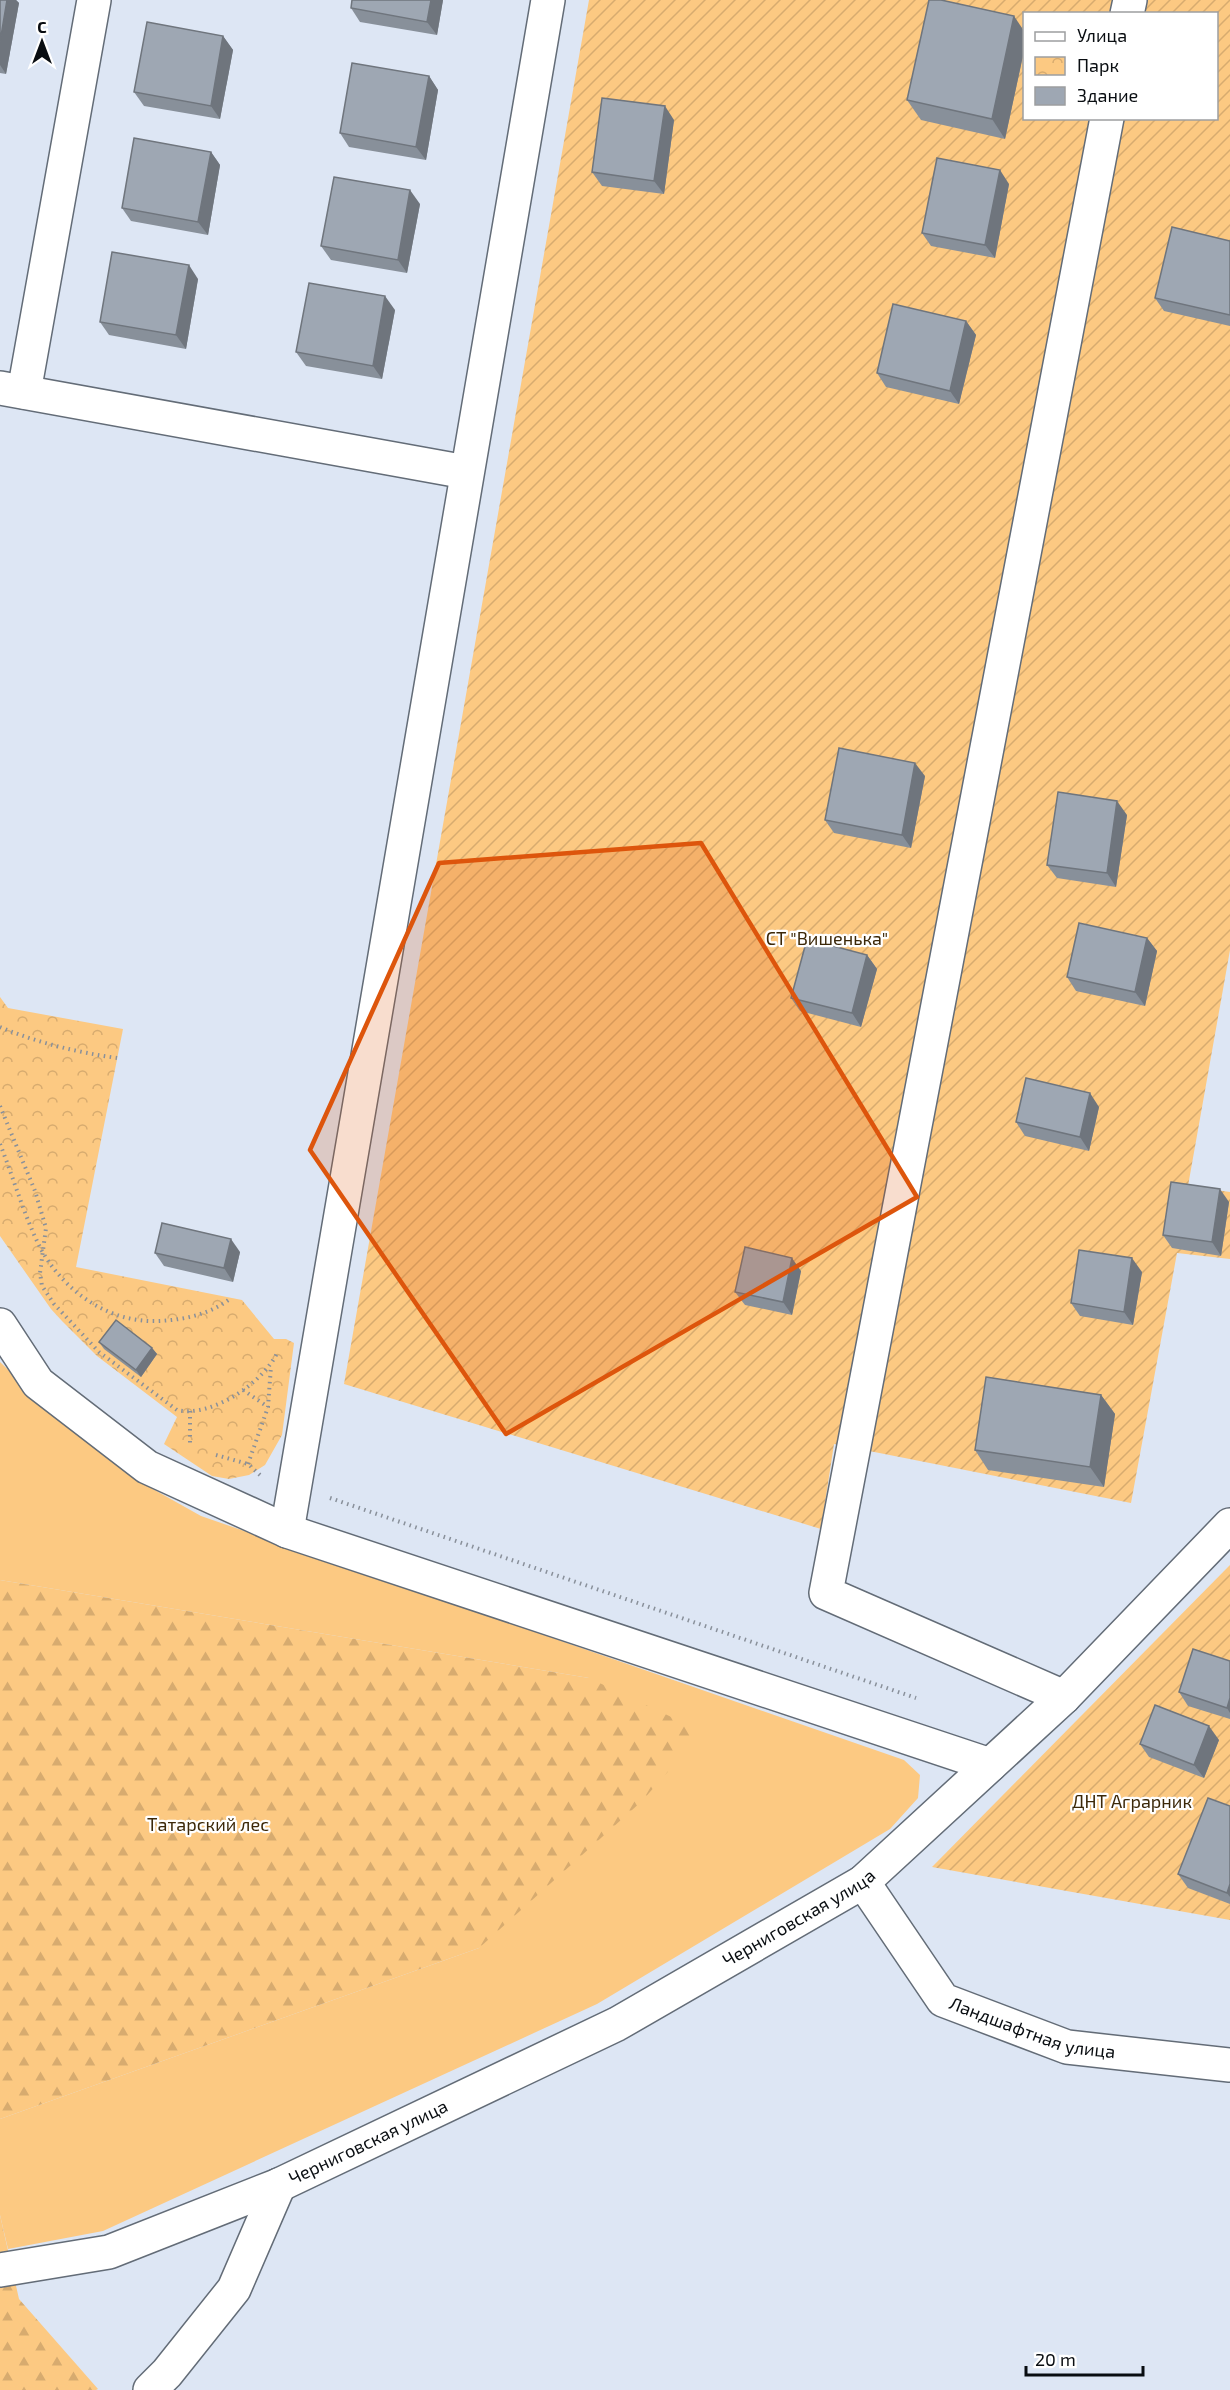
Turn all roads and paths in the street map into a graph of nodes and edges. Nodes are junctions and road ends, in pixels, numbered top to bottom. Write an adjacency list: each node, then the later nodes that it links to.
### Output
1 (94, 0): 4 (street)
2 (548, 0): 5 (street)
3 (1107, 120): 25 (street)
4 (12, 390): 5 (street)
5 (466, 472): 22 (street)
6 (0, 1027): 7 (path)
7 (117, 1058)
8 (0, 1106): 9 (path)
9 (1, 1113): 11 (path)
10 (0, 1144): 11 (path)
11 (43, 1252): 12 (path); 18 (path)
12 (231, 1298)
13 (0, 1325): 24 (street)
14 (279, 1346): 15 (path)
15 (271, 1365): 16 (path); 17 (path)
16 (243, 1390): 17 (path); 18 (path)
17 (268, 1407): 21 (path)
18 (190, 1411): 19 (path)
19 (190, 1448)
20 (213, 1454): 21 (path)
21 (248, 1464): 22 (path)
22 (295, 1486): 24 (street); 26 (path)
23 (1230, 1525): 25 (street, Черниговская улица)
24 (287, 1532): 27 (street)
25 (1064, 1697): 27 (street, Черниговская улица)
26 (924, 1701)
27 (990, 1765): 28 (street, Черниговская улица)
28 (862, 1882): 29 (street, Ландшафтная улица); 30 (street, Черниговская улица)
29 (1230, 2065)
30 (279, 2185): 31 (street, Черниговская улица); 32 (street)
31 (0, 2270)
32 (150, 2390)

